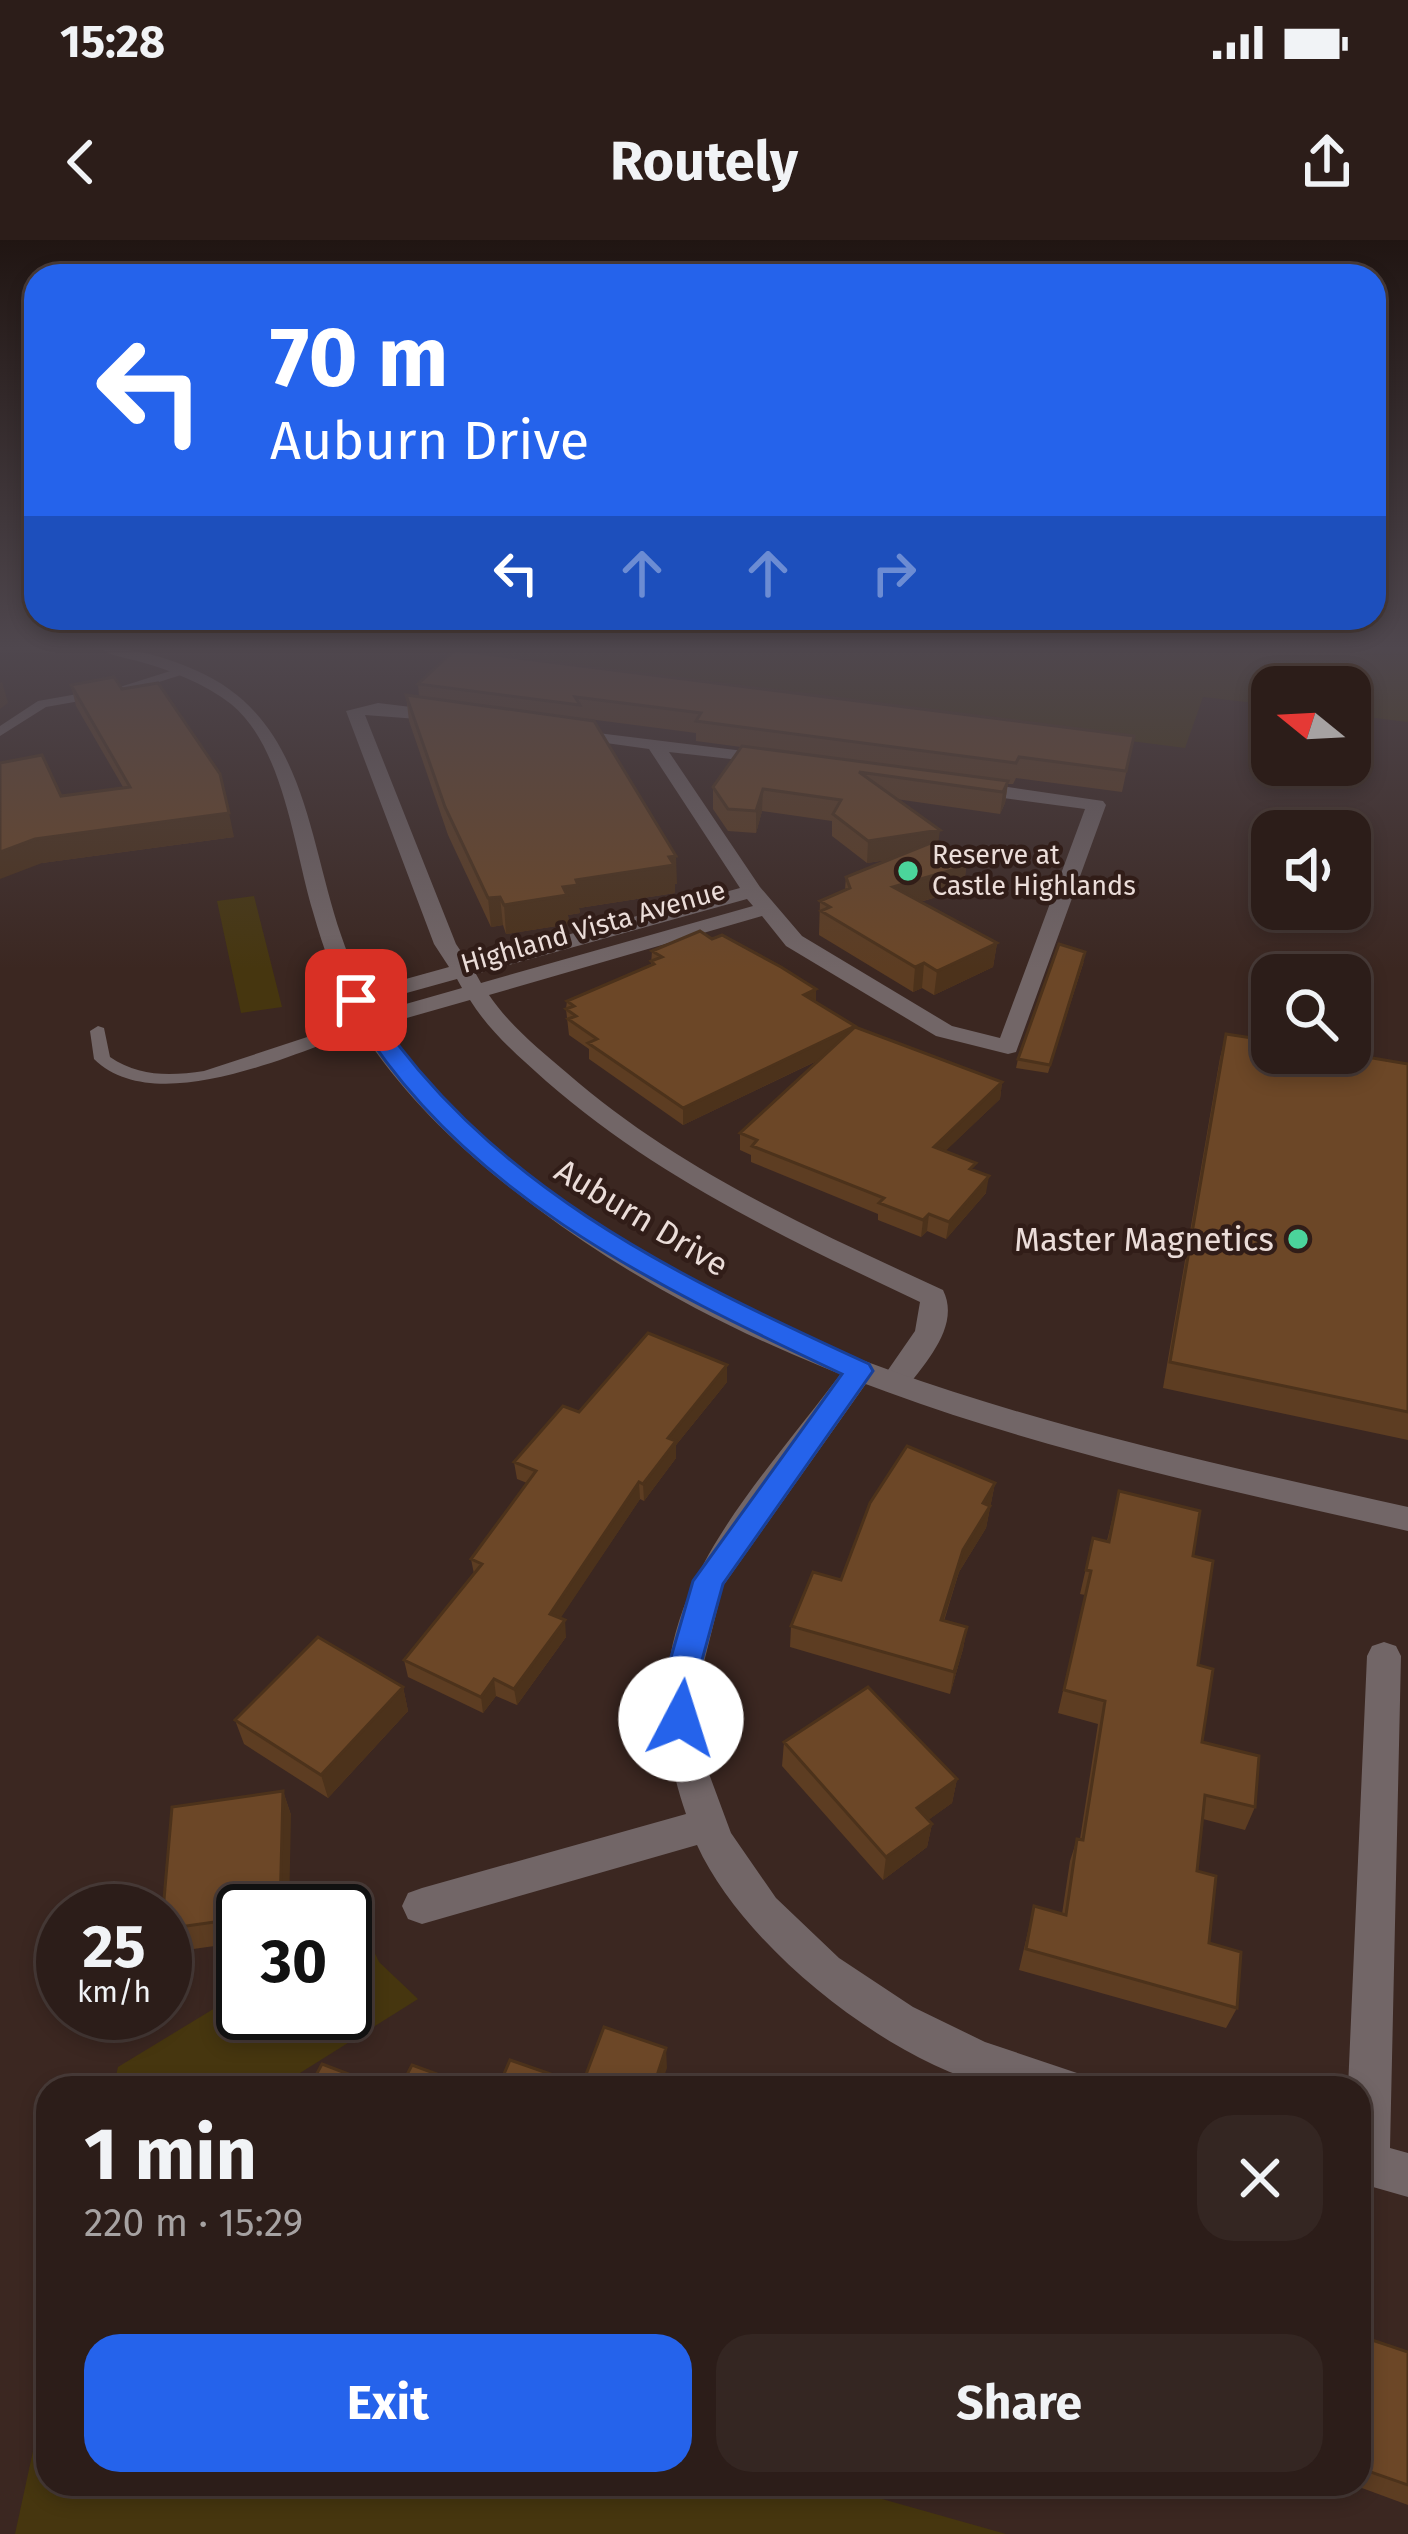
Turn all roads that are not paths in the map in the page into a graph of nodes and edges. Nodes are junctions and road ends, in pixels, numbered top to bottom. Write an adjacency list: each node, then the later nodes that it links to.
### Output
1 (275, 755): 9 (street, Auburn Drive)
2 (372, 755): 8 (street)
3 (662, 755): 7 (street, Highland Vista Avenue)
4 (732, 755): 5 (street)
5 (794, 764)
6 (956, 786): 7 (street, Highland Vista Avenue)
7 (758, 900): 8 (street, Highland Vista Avenue)
8 (468, 982): 9 (street, Highland Vista Avenue); 11 (street)
9 (362, 1011): 10 (lane); 11 (street, Auburn Drive)
10 (98, 1031)
11 (877, 1377): 12 (street, Auburn Drive); 14 (street)
12 (1408, 1519)
13 (1384, 1656): 17 (street)
14 (708, 1825): 15 (street); 16 (street)
15 (422, 1906)
16 (1020, 2076)
17 (1378, 2166)

